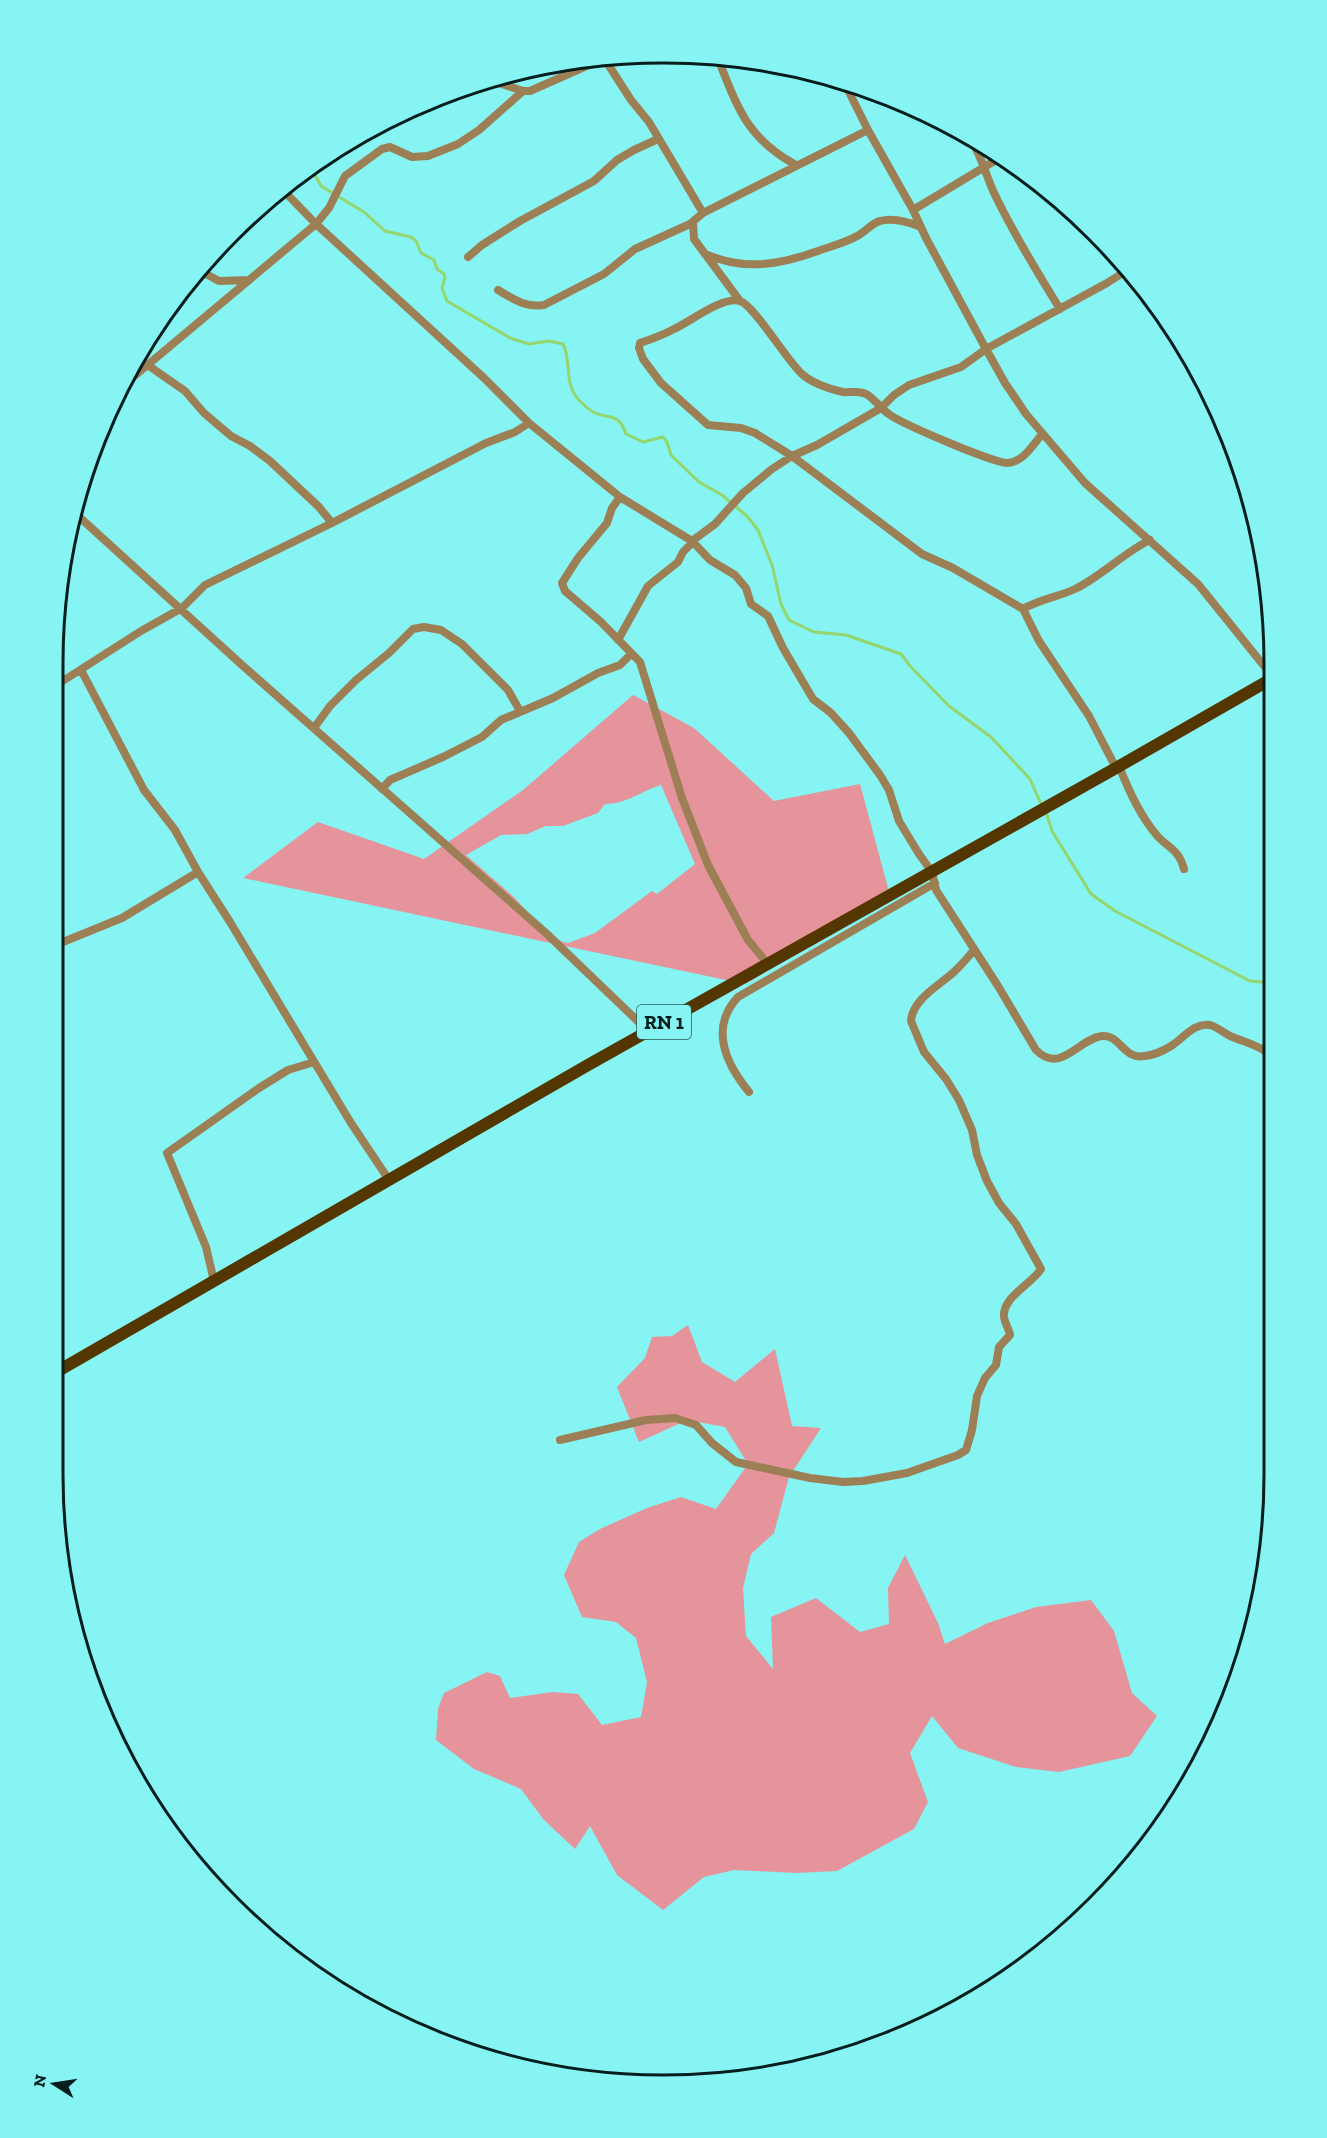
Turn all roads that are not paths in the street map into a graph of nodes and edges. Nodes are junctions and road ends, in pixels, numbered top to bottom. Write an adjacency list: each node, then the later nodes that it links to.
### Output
1 (610, 65): 8 (street)
2 (721, 66): 11 (street)
3 (582, 68): 5 (street)
4 (503, 84): 5 (street)
5 (523, 91): 17 (street)
6 (849, 93): 7 (street)
7 (868, 130): 11 (street); 14 (street)
8 (658, 139): 15 (street); 20 (street)
9 (980, 153): 12 (street)
10 (994, 162): 12 (street)
11 (796, 165): 15 (street)
12 (985, 168): 14 (street); 26 (street)
13 (288, 195): 17 (street)
14 (914, 210): 18 (street)
15 (703, 213): 16 (street)
16 (693, 222): 19 (street); 24 (street)
17 (316, 224): 23 (street); 31 (street)
18 (921, 227): 19 (street); 27 (street)
19 (705, 255): 25 (street)
20 (468, 256)
21 (1120, 274): 26 (street)
22 (206, 275): 23 (street)
23 (251, 280): 28 (street)
24 (498, 290)
25 (740, 301): 30 (street); 33 (street)
26 (1060, 309): 27 (street)
27 (986, 349): 30 (street); 32 (street)
28 (149, 366): 29 (street); 36 (street)
29 (137, 375)
30 (881, 408): 32 (street); 33 (street)
31 (529, 423): 34 (street); 36 (street)
32 (1042, 434): 37 (street)
33 (792, 456): 38 (street); 40 (street)
34 (620, 497): 38 (street); 41 (street)
35 (81, 518): 39 (street)
36 (332, 523): 39 (street)
37 (1150, 540): 40 (street); 43 (street)
38 (692, 542): 41 (street); 53 (street)
39 (182, 608): 44 (street); 48 (street)
40 (1023, 609): 49 (street)
41 (618, 640): 42 (street)
42 (632, 654): 47 (street); 56 (street)
43 (1264, 666)
44 (81, 670): 45 (street); 52 (street)
45 (63, 681)
46 (1264, 682): 49 (main road, RN 1)
47 (520, 711): 48 (street); 50 (street)
48 (314, 728): 50 (street)
49 (1118, 767): 51 (street); 53 (main road, RN 1)
50 (382, 789): 57 (street)
51 (1184, 869)
52 (198, 872): 54 (street); 59 (street)
53 (934, 877): 55 (street); 56 (main road, RN 1); 60 (street)
54 (63, 942)
55 (974, 950): 58 (street); 64 (street)
56 (768, 964): 57 (main road, RN 1)
57 (648, 1031): 61 (main road, RN 1)
58 (1264, 1051)
59 (314, 1062): 61 (street); 62 (street)
60 (749, 1092)
61 (389, 1180): 62 (main road, RN 1)
62 (214, 1281): 63 (main road, RN 1)
63 (63, 1368)
64 (560, 1440)

